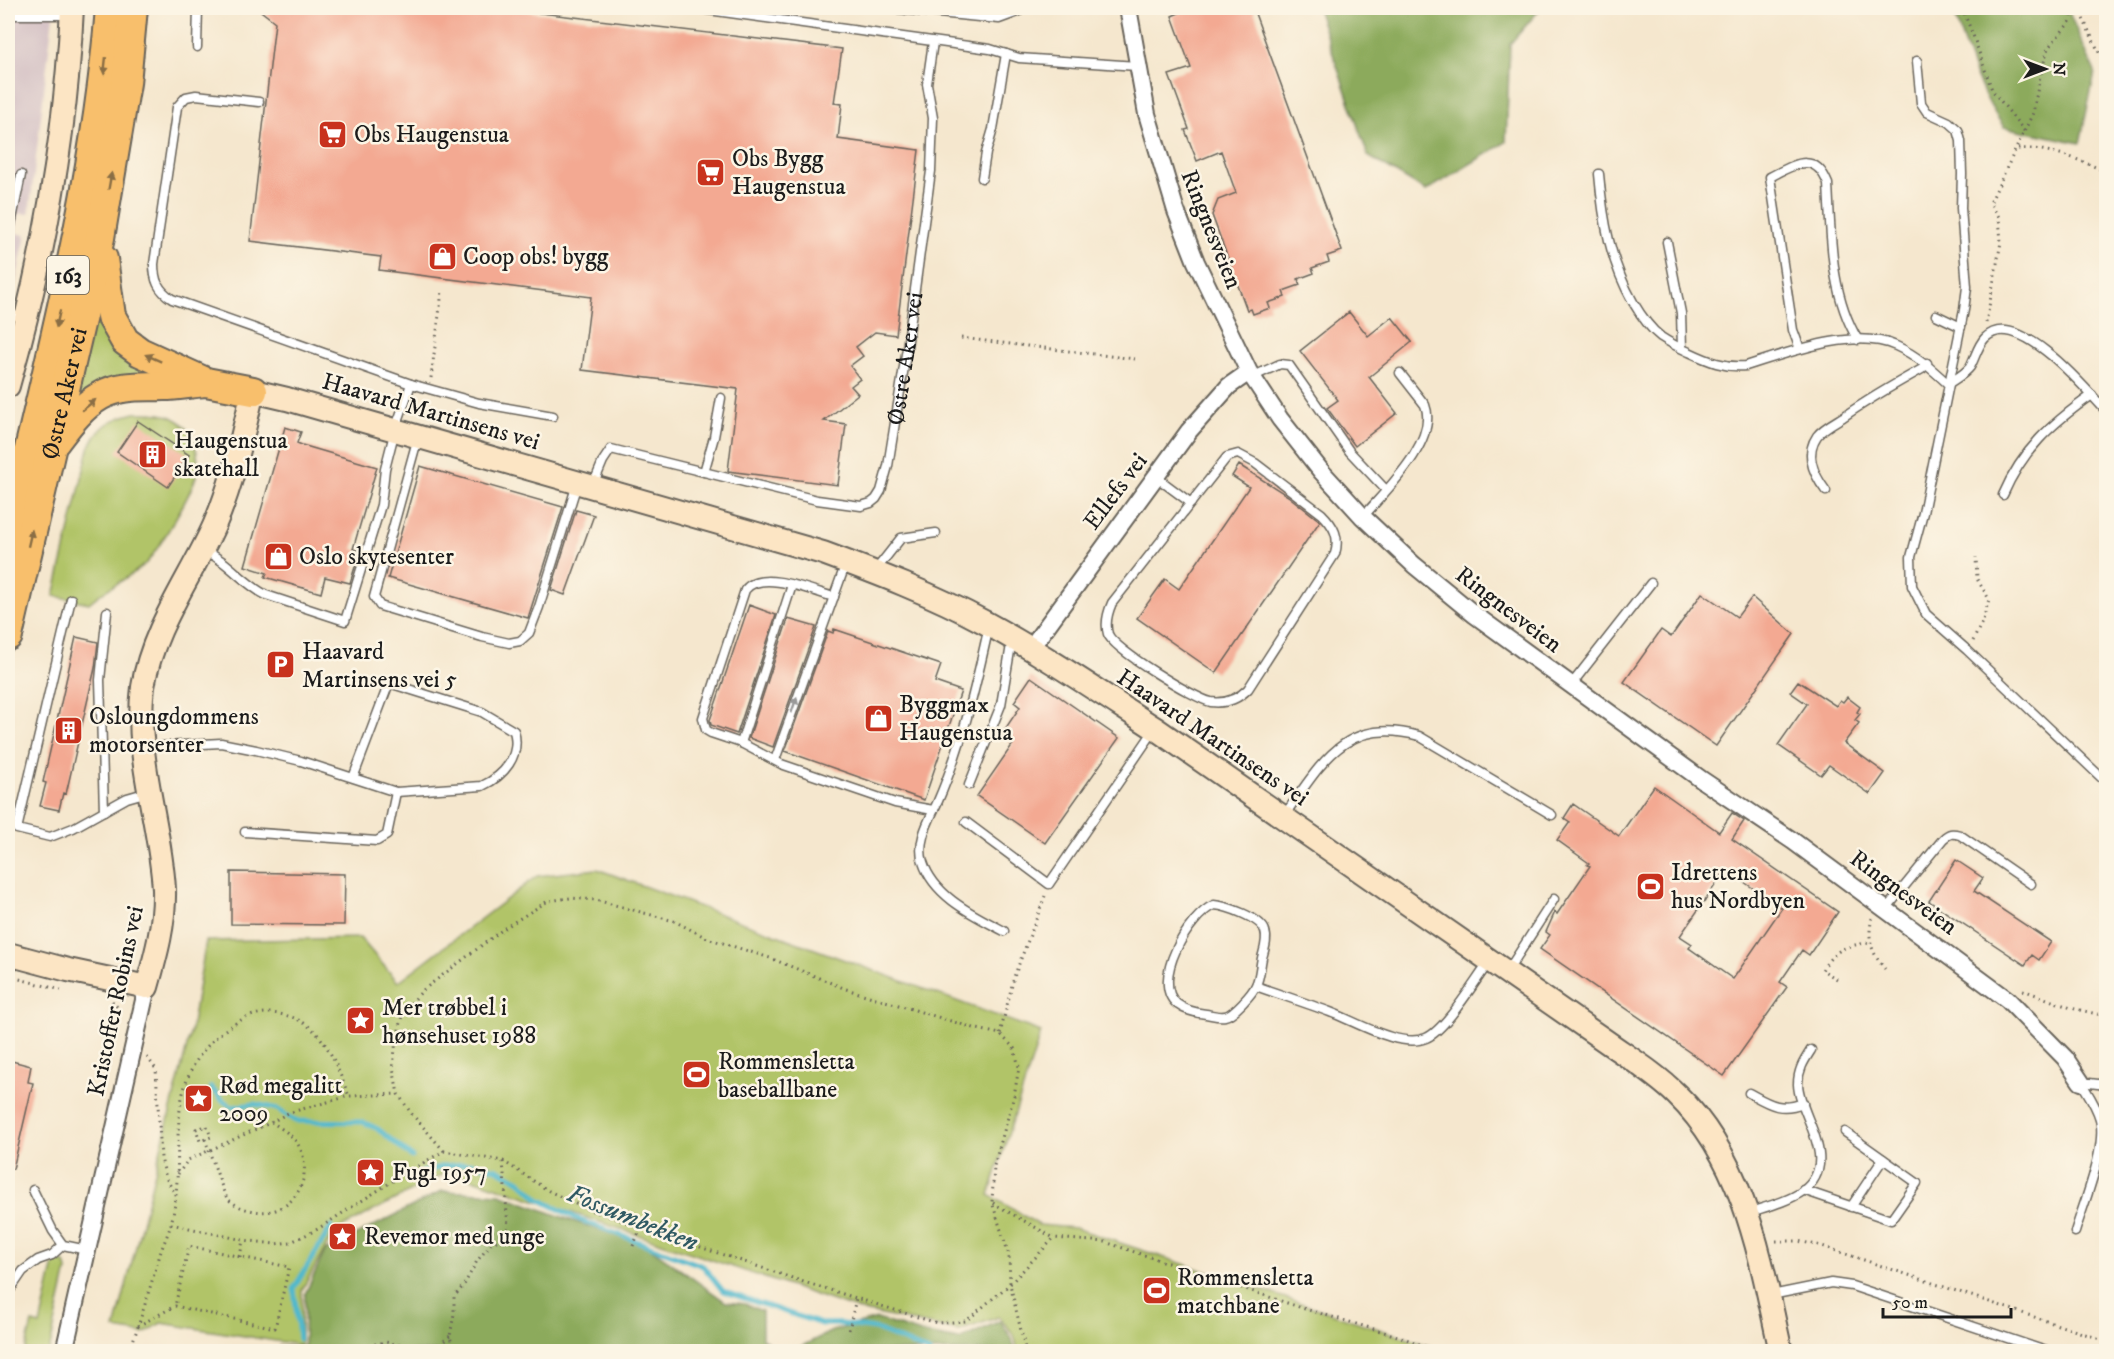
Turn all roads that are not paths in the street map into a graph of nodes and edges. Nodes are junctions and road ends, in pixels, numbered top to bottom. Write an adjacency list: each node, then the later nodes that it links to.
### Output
1 (110, 8): 52 (highway, Østre Aker vei / 163, one-way to 52)
2 (133, 8): 19 (highway, Østre Aker vei / 163, one-way to 2)
3 (198, 8): 11 (lane)
4 (694, 8): 10 (lane)
5 (888, 8): 6 (lane)
6 (1024, 8)
7 (1128, 8): 14 (street, Ringnesveien)
8 (72, 11): 9 (lane); 23 (street)
9 (8, 15)
10 (933, 42): 12 (lane); 43 (lane, Østre Aker vei)
11 (197, 47)
12 (1006, 54): 14 (lane); 18 (lane)
13 (1917, 62): 24 (lane)
14 (1137, 66): 30 (street, Ringnesveien)
15 (260, 102): 32 (lane)
16 (1599, 174): 26 (lane)
17 (21, 176): 20 (lane)
18 (982, 178)
19 (100, 238): 31 (highway, one-way to 19); 42 (highway, Østre Aker vei / 163)
20 (8, 239)
21 (1667, 242): 26 (lane)
22 (1936, 315): 24 (lane)
23 (17, 316): 34 (street)
24 (1961, 327): 33 (lane)
25 (1858, 340): 27 (lane); 27 (lane); 28 (lane)
26 (1682, 348): 27 (lane)
27 (1800, 349)
28 (1927, 363): 33 (lane); 47 (lane)
29 (1400, 373): 46 (lane)
30 (1251, 374): 44 (street, Ellefs vei); 46 (lane); 50 (street, Ringnesveien)
31 (206, 382): 35 (highway); 42 (highway, one-way to 31)
32 (411, 384): 39 (lane); 40 (lane)
33 (1948, 384): 36 (lane); 70 (lane)
34 (8, 387)
35 (253, 391): 40 (street, Haavard Martinsens vei); 53 (street, Kristoffer Robins vei)
36 (2092, 395): 38 (lane); 48 (lane)
37 (721, 398): 43 (lane)
38 (2106, 411)
39 (553, 416)
40 (395, 430): 41 (street, Haavard Martinsens vei); 53 (lane)
41 (418, 436): 45 (street, Haavard Martinsens vei); 45 (lane)
42 (51, 449): 62 (highway, Østre Aker vei / 163, one-way to 42)
43 (704, 472): 45 (lane, Østre Aker vei)
44 (1156, 477): 49 (lane); 63 (street, Ellefs vei)
45 (585, 483): 54 (street, Haavard Martinsens vei)
46 (1386, 490): 50 (lane)
47 (1826, 491)
48 (2003, 495)
49 (1191, 503): 49 (lane)
50 (1363, 517): 64 (street, Ringnesveien)
51 (936, 532): 55 (lane)
52 (8, 539)
53 (202, 549): 67 (street, Kristoffer Robins vei)
54 (847, 562): 55 (street, Haavard Martinsens vei); 58 (lane)
55 (875, 572): 61 (street, Haavard Martinsens vei)
56 (1651, 583): 64 (lane)
57 (792, 585): 58 (lane); 66 (lane); 66 (lane)
58 (834, 597): 68 (lane, one-way to 58)
59 (72, 599): 75 (lane)
60 (107, 612): 75 (lane)
61 (989, 625): 63 (street, Haavard Martinsens vei); 74 (lane)
62 (8, 636)
63 (1021, 644): 65 (street, Haavard Martinsens vei); 71 (lane)
64 (1570, 685): 82 (street, Ringnesveien)
65 (1156, 729): 77 (street, Haavard Martinsens vei); 78 (lane)
66 (741, 743): 68 (lane)
67 (142, 747): 69 (lane); 72 (street, Kristoffer Robins vei)
68 (776, 760): 74 (lane)
69 (353, 778): 73 (lane); 73 (lane)
70 (2106, 782)
71 (969, 785)
72 (149, 792): 75 (lane); 87 (street, Kristoffer Robins vei)
73 (396, 792): 79 (lane)
74 (933, 810): 83 (lane)
75 (104, 811)
76 (1552, 815): 77 (lane)
77 (1283, 817): 85 (street, Haavard Martinsens vei)
78 (966, 822)
79 (245, 832)
80 (2031, 884): 82 (lane)
81 (1554, 899): 85 (lane)
82 (1881, 905): 89 (street, Ringnesveien)
83 (1004, 931)
84 (8, 954): 87 (street)
85 (1498, 967): 86 (lane); 98 (street, Haavard Martinsens vei)
86 (1256, 986): 86 (lane)
87 (147, 987): 101 (street, Kristoffer Robins vei)
88 (1811, 1050): 92 (lane)
89 (2081, 1082): 90 (lane); 99 (lane)
90 (2106, 1085)
91 (1749, 1093): 92 (lane)
92 (1803, 1103): 96 (lane)
93 (1845, 1132): 94 (lane)
94 (1883, 1159): 97 (lane); 97 (lane)
95 (33, 1190): 100 (lane)
96 (1803, 1190): 97 (lane); 98 (lane)
97 (1851, 1207)
98 (1748, 1213): 103 (street, Haavard Martinsens vei)
99 (2075, 1232)
100 (63, 1245): 101 (lane); 102 (lane)
101 (87, 1250): 105 (street, Kristoffer Robins vei)
102 (8, 1293)
103 (1769, 1296): 104 (lane); 106 (street, Haavard Martinsens vei)
104 (2046, 1351)
105 (64, 1352)
106 (1781, 1352)

